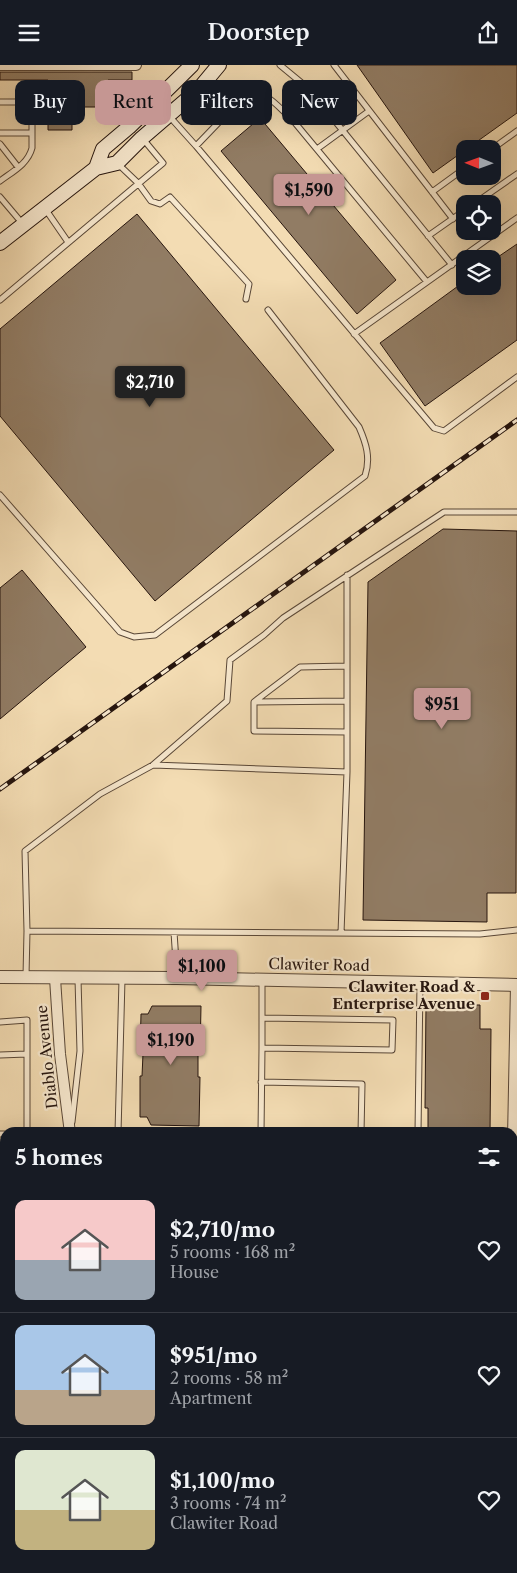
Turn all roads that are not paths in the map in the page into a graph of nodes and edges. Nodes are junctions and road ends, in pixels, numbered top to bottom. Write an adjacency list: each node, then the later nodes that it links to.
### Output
1 (0, 65): 2 (street)
2 (136, 65)
3 (192, 65): 23 (main road)
4 (219, 65): 9 (main road)
5 (280, 65): 12 (lane)
6 (334, 65): 8 (lane)
7 (0, 102): 15 (lane)
8 (369, 111): 12 (lane); 28 (lane)
9 (171, 112)
10 (171, 118): 19 (lane)
11 (157, 125): 16 (main road)
12 (342, 131): 20 (lane); 36 (lane)
13 (517, 131): 17 (lane)
14 (0, 133): 15 (lane)
15 (32, 133): 22 (lane)
16 (142, 138): 21 (main road); 27 (lane)
17 (501, 143)
18 (0, 144): 22 (lane)
19 (196, 146): 20 (lane); 44 (lane)
20 (317, 149): 40 (lane)
21 (117, 163): 23 (main road); 27 (lane)
22 (18, 167): 26 (lane)
23 (96, 168): 31 (main road)
24 (517, 173): 29 (lane)
25 (456, 175): 28 (lane)
26 (0, 181)
27 (138, 183): 37 (lane); 42 (lane)
28 (432, 192): 34 (lane)
29 (486, 195)
30 (0, 197): 35 (lane)
31 (44, 208): 35 (main road); 37 (lane)
32 (456, 217): 34 (lane)
33 (517, 218): 39 (lane)
34 (453, 219): 36 (lane)
35 (23, 224): 38 (main road)
36 (428, 236): 39 (lane)
37 (68, 242): 41 (lane)
38 (0, 243)
39 (452, 265): 40 (lane)
40 (427, 282): 44 (lane)
41 (0, 299)
42 (246, 299)
43 (268, 310): 46 (lane)
44 (354, 334): 45 (lane)
45 (517, 377)
46 (0, 495)
47 (517, 511): 48 (lane)
48 (347, 575): 49 (lane); 53 (lane)
49 (347, 666): 50 (lane); 51 (lane)
50 (347, 701): 51 (lane); 52 (lane)
51 (254, 702): 52 (lane)
52 (347, 732): 54 (lane)
53 (153, 765): 54 (lane); 56 (lane)
54 (347, 773): 58 (lane)
55 (517, 930): 58 (lane)
56 (27, 931): 57 (lane); 60 (lane)
57 (174, 932): 58 (lane); 63 (lane)
58 (341, 933)
59 (0, 977): 60 (street, Clawiter Road)
60 (26, 977): 61 (street, Clawiter Road)
61 (55, 978): 62 (street, Clawiter Road); 76 (street, Diablo Avenue)
62 (78, 978): 64 (street, Clawiter Road); 77 (lane)
63 (177, 978): 64 (street, Clawiter Road); 65 (street, Clawiter Road)
64 (122, 979): 78 (lane)
65 (262, 980): 66 (street, Clawiter Road); 68 (lane)
66 (420, 982): 67 (street, Clawiter Road); 81 (lane)
67 (517, 985): 70 (street)
68 (262, 1018): 71 (lane); 71 (lane)
69 (0, 1022): 72 (lane)
70 (516, 1039): 82 (street)
71 (262, 1048): 74 (lane)
72 (27, 1054): 73 (lane); 75 (lane)
73 (0, 1055)
74 (261, 1083): 79 (lane); 80 (lane)
75 (26, 1127)
76 (70, 1127)
77 (72, 1127)
78 (118, 1127)
79 (261, 1127)
80 (361, 1127)
81 (418, 1127)
82 (515, 1127)

